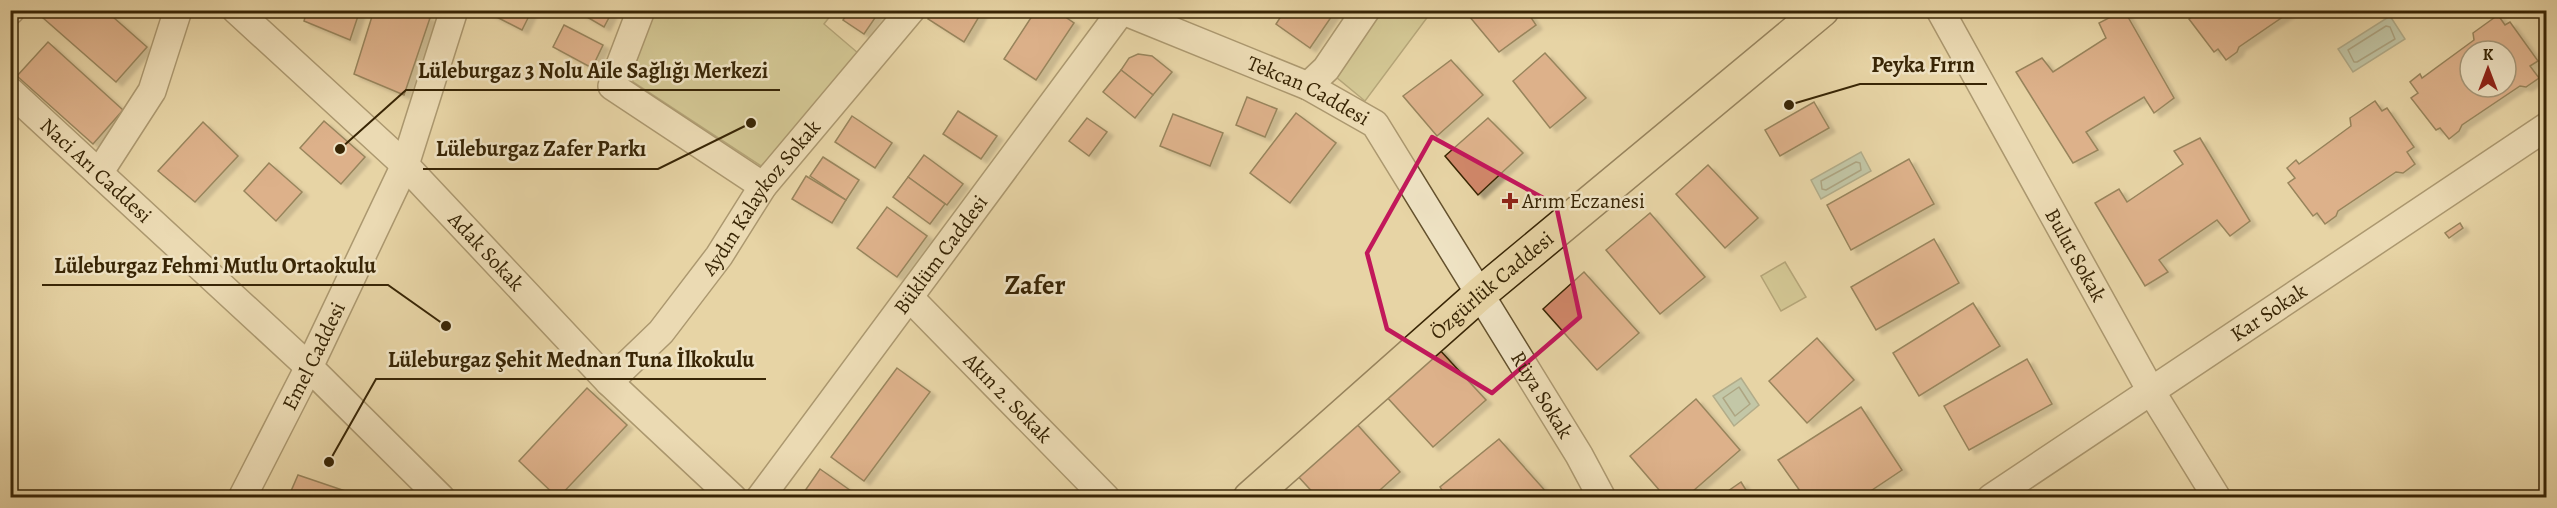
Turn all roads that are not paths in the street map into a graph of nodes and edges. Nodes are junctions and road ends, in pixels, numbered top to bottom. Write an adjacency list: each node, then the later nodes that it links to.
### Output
1 (178, 10): 14 (street)
2 (236, 10): 13 (street, Adak Sokak)
3 (454, 10): 13 (street, Emel Caddesi)
4 (641, 10): 15 (street)
5 (1366, 10): 10 (street)
6 (1822, 10): 16 (main road, Özgürlük Caddesi)
7 (1940, 10): 20 (street, Bulut Sokak)
8 (1122, 11): 10 (street, Tekcan Caddesi); 17 (street, Büklüm Caddesi)
9 (904, 13): 15 (street, Aydın Kalaykoz Sokak)
10 (1308, 86): 16 (street, Tekcan Caddesi)
11 (10, 91): 14 (street, Naci Arı Caddesi)
12 (2547, 127): 20 (street, Kar Sokak)
13 (405, 165): 18 (street, Emel Caddesi); 19 (street, Adak Sokak)
14 (99, 173): 18 (street, Naci Arı Caddesi)
15 (763, 186): 19 (street, Aydın Kalaykoz Sokak)
16 (1480, 294): 26 (main road, Özgürlük Caddesi); 27 (street, Rüya Sokak)
17 (909, 298): 24 (street, Büklüm Caddesi); 25 (street, Akın 2. Sokak)
18 (309, 367): 21 (street, Emel Caddesi); 22 (street, Naci Arı Caddesi)
19 (609, 382): 23 (street, Adak Sokak)
20 (2151, 391): 28 (street, Kar Sokak); 29 (street, Bulut Sokak)
21 (242, 498)
22 (441, 498)
23 (733, 498)
24 (760, 498)
25 (1106, 498)
26 (1250, 498)
27 (1602, 498)
28 (1991, 498)
29 (2217, 498)

